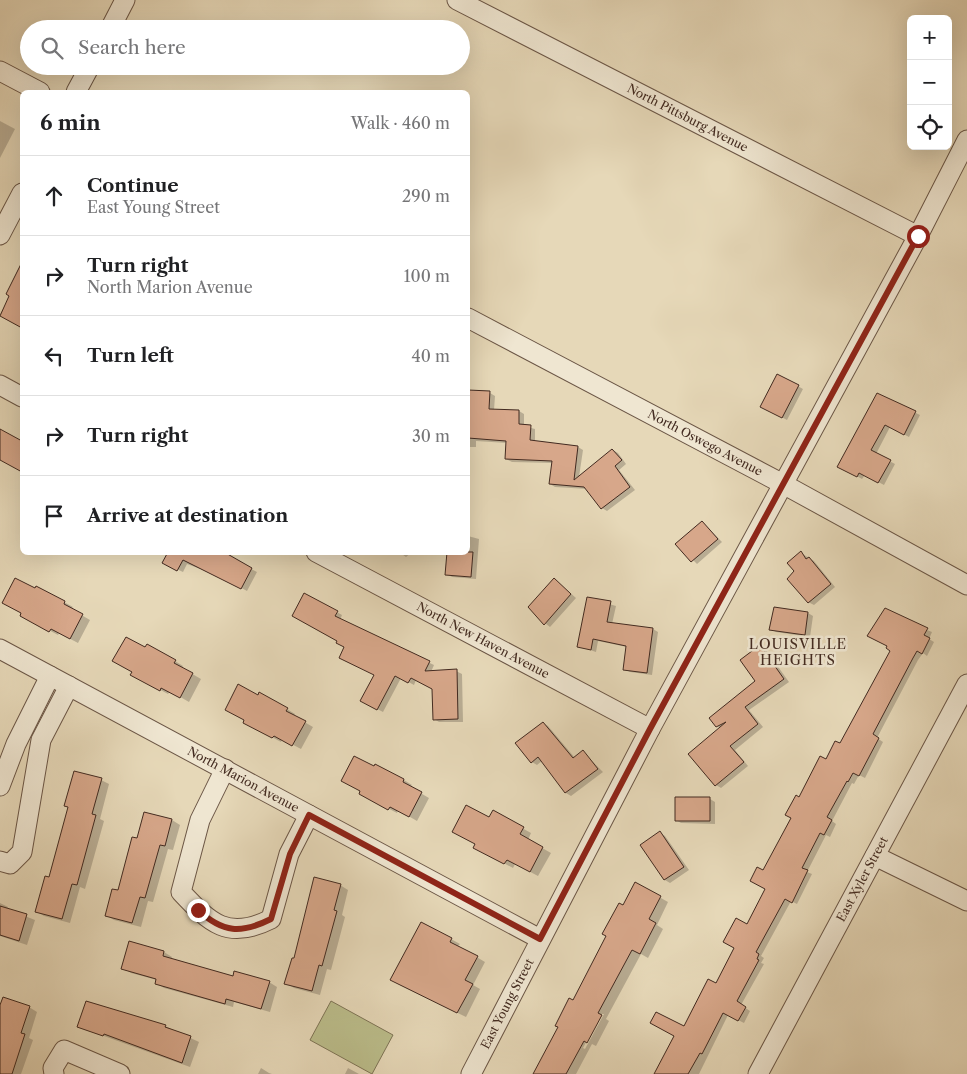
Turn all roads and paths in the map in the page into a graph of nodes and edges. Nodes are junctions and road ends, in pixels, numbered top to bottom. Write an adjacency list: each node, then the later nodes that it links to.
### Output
1 (125, 0): 3 (street)
2 (457, 0): 11 (street, North Pittsburg Avenue)
3 (115, 20)
4 (0, 71): 6 (street)
5 (85, 75): 7 (street)
6 (36, 90)
7 (77, 90)
8 (967, 140): 11 (street, East Young Street)
9 (20, 197): 10 (street)
10 (0, 235)
11 (918, 236): 15 (street, East Young Street)
12 (470, 319): 15 (street, North Oswego Avenue)
13 (0, 385): 14 (street)
14 (20, 396)
15 (783, 484): 17 (street, North Oswego Avenue); 22 (street, East Young Street)
16 (322, 555): 22 (street, North New Haven Avenue)
17 (967, 585)
18 (0, 649): 19 (street, North Marion Avenue)
19 (50, 676): 21 (street, North Marion Avenue); 24 (street)
20 (967, 684): 26 (street, East Xyler Street)
21 (68, 686): 23 (street, North Marion Avenue); 27 (street)
22 (650, 729): 29 (street, East Young Street)
23 (225, 770): 25 (street, North Marion Avenue); 25 (street)
24 (0, 786)
25 (309, 815): 29 (street, North Marion Avenue)
26 (876, 856): 28 (street); 33 (street, East Xyler Street)
27 (0, 860)
28 (967, 902)
29 (540, 939): 32 (street, East Young Street)
30 (54, 1074): 31 (street)
31 (120, 1074)
32 (470, 1074)
33 (758, 1074)

